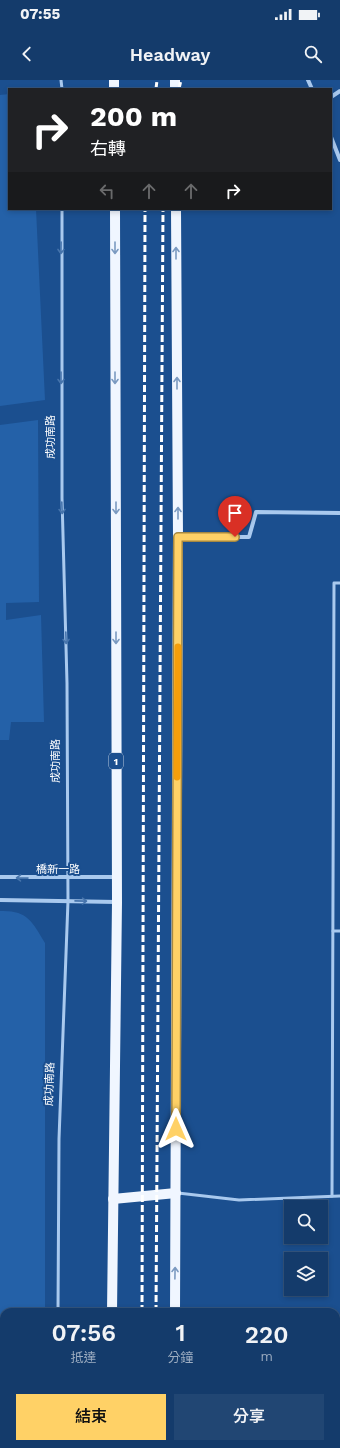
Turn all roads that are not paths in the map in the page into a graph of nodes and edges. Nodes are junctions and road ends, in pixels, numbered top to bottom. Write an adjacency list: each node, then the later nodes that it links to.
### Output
1 (332, 140): 2 (street)
2 (340, 160)
3 (62, 210): 11 (lane, 成功南路, one-way to 11)
4 (115, 210): 10 (main road, 1, one-way to 10)
5 (176, 210): 7 (main road, one-way to 5)
6 (340, 513): 7 (street)
7 (178, 537): 17 (main road)
8 (340, 583): 15 (lane)
9 (0, 877): 11 (street, 橋新一路, one-way to 9)
10 (117, 877): 11 (street, 橋新一路); 14 (main road, 1)
11 (67, 878): 13 (lane, 成功南路)
12 (0, 900): 13 (street)
13 (68, 901): 14 (street, one-way to 14); 21 (lane, 成功南路)
14 (117, 902): 20 (main road, 1)
15 (333, 931): 16 (lane); 18 (lane)
16 (340, 931)
17 (176, 1193): 18 (lane); 20 (main road); 23 (main road, one-way to 17)
18 (332, 1196): 19 (lane)
19 (340, 1196)
20 (113, 1199): 22 (main road, 1)
21 (58, 1308)
22 (112, 1308)
23 (175, 1308)

